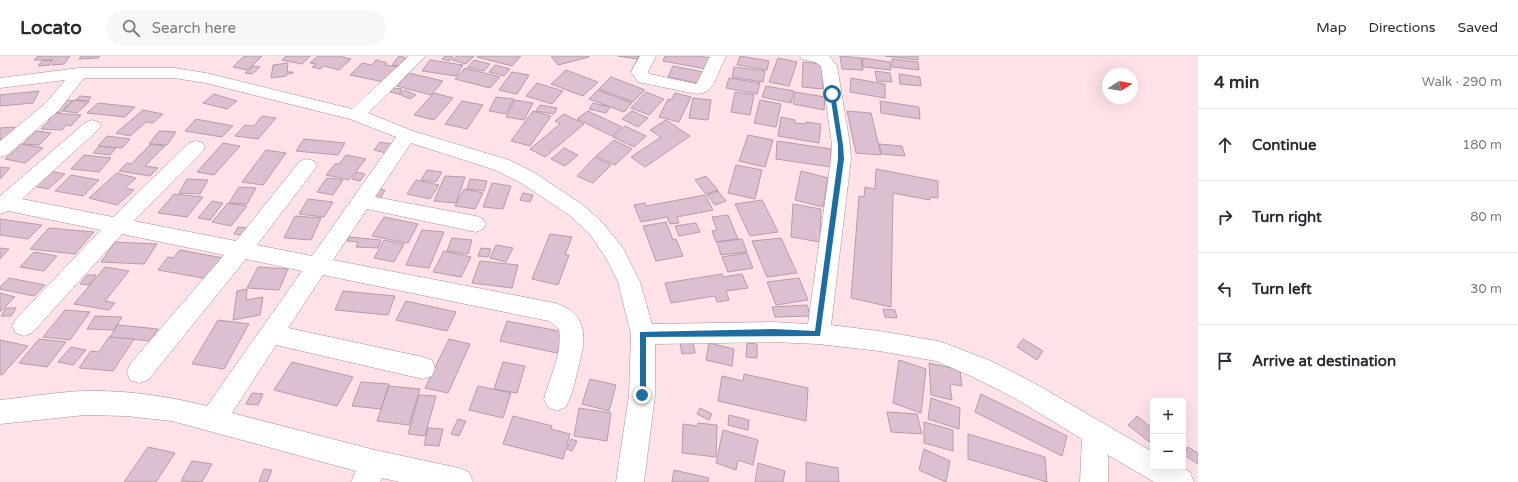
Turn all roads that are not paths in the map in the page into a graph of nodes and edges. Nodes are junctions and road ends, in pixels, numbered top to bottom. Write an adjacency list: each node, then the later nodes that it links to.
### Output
1 (418, 56): 7 (street)
2 (648, 56): 3 (street)
3 (718, 56)
4 (808, 56): 22 (street)
5 (79, 73): 6 (street); 7 (street); 11 (street)
6 (0, 83)
7 (356, 115): 9 (street)
8 (92, 126): 14 (street)
9 (407, 135): 13 (street); 21 (street)
10 (196, 147): 16 (street)
11 (0, 152)
12 (307, 166): 17 (street)
13 (361, 201): 15 (street); 18 (street)
14 (2, 205): 16 (street)
15 (476, 224)
16 (118, 225): 17 (street); 19 (street)
17 (241, 250): 18 (street); 24 (street)
18 (317, 265): 20 (street); 25 (street)
19 (24, 326)
20 (270, 334): 23 (street); 27 (street)
21 (643, 334): 22 (street); 34 (street)
22 (818, 334): 28 (street)
23 (423, 368)
24 (139, 372)
25 (557, 399)
26 (0, 412): 27 (street)
27 (212, 420): 32 (street)
28 (1095, 434): 29 (street); 31 (street)
29 (1150, 465)
30 (1158, 470): 36 (street)
31 (1095, 471): 35 (street)
32 (370, 472): 33 (street)
33 (459, 482)
34 (630, 482)
35 (1112, 482)
36 (1180, 482)

